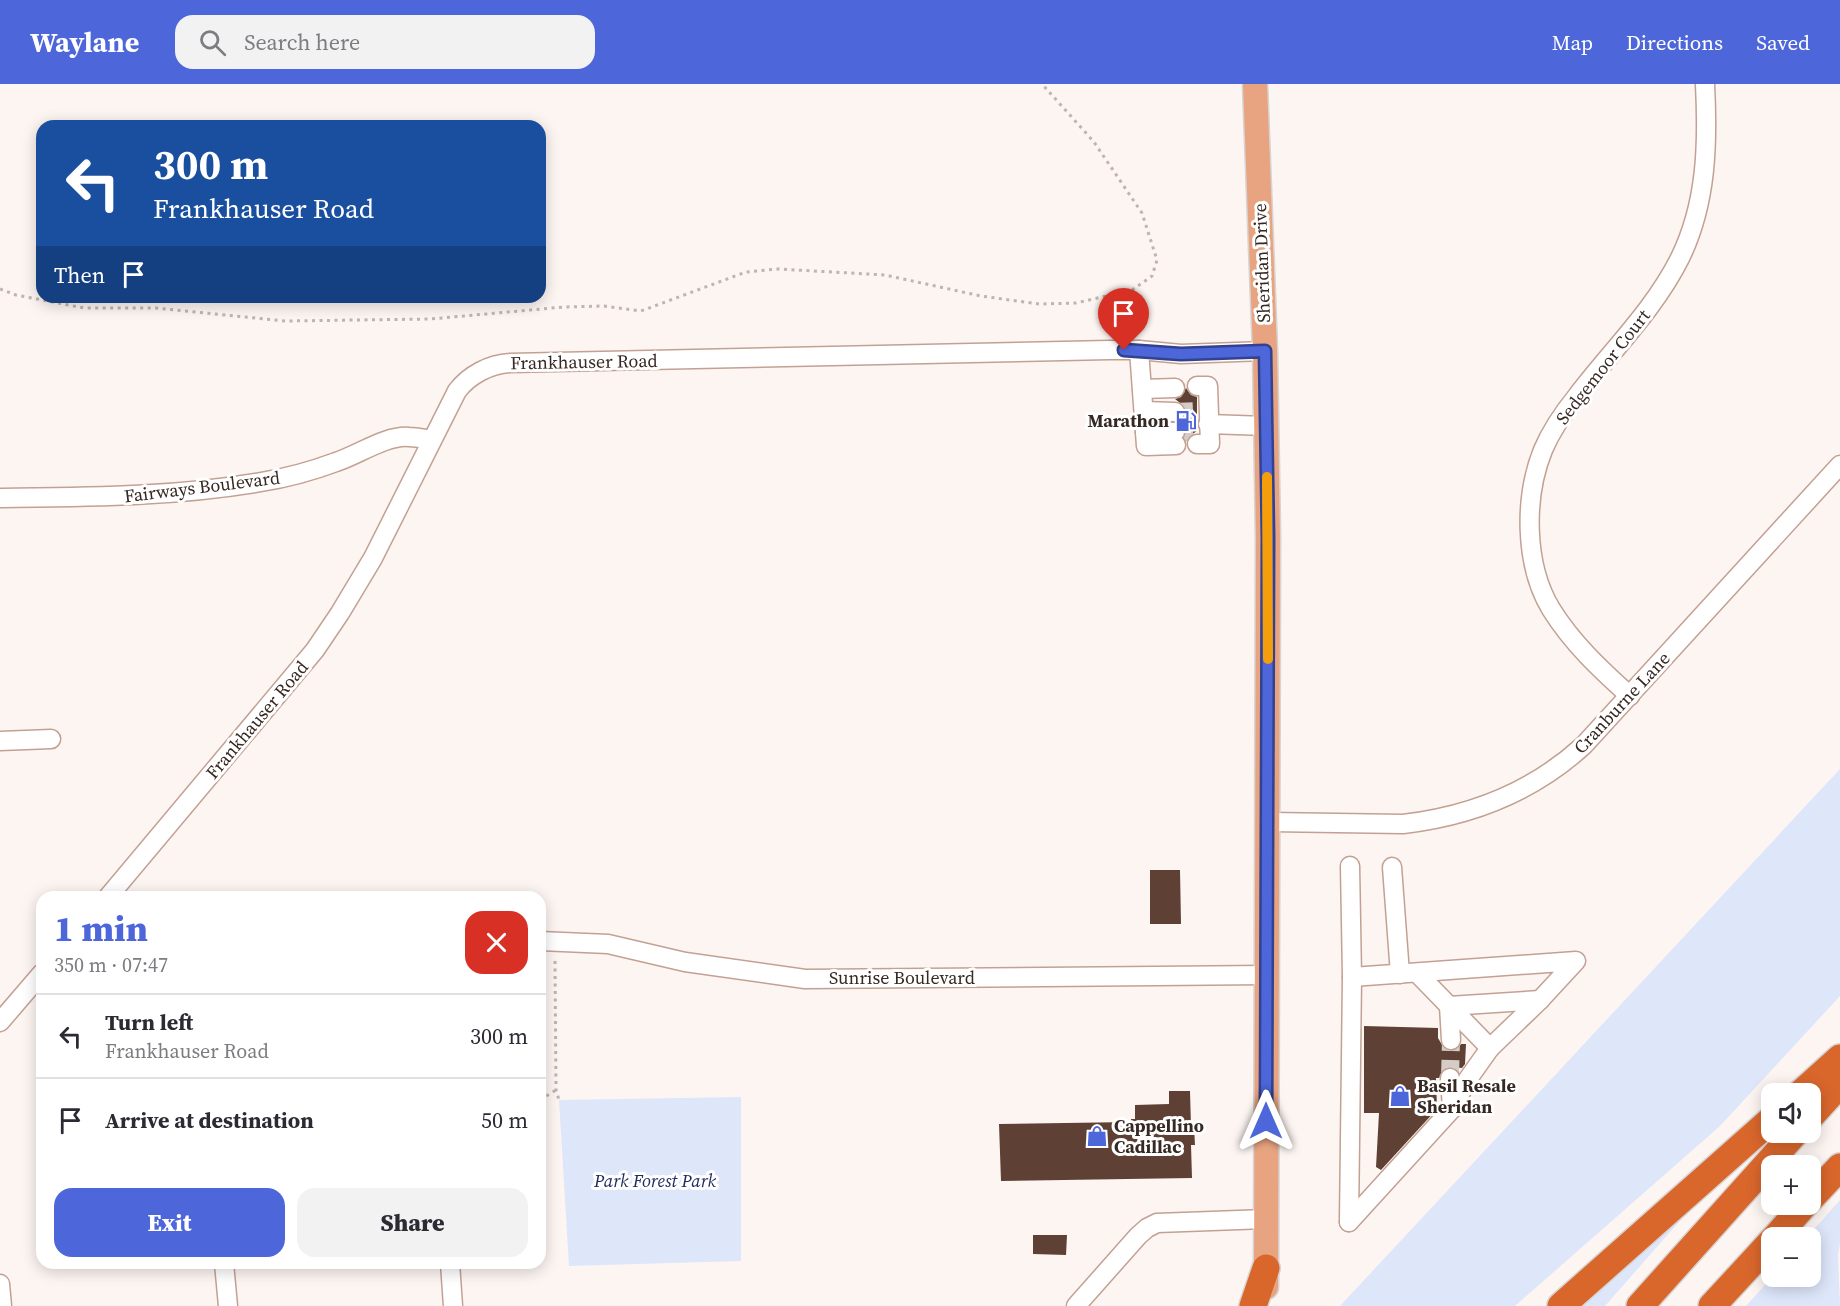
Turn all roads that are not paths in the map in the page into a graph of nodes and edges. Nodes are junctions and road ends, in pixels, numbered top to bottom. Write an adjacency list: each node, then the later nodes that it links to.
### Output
1 (1255, 84): 4 (main road, Sheridan Drive)
2 (1705, 84): 15 (street, Sedgemoor Court)
3 (1139, 350): 4 (street, Frankhauser Road); 7 (street); 12 (street, Frankhauser Road)
4 (1265, 351): 10 (main road, Sheridan Drive)
5 (1197, 387): 10 (street)
6 (1175, 388): 7 (street)
7 (1142, 389): 8 (street)
8 (1144, 411): 9 (street); 11 (street)
9 (1175, 412)
10 (1266, 426): 18 (main road, Sheridan Drive)
11 (1176, 438)
12 (432, 440): 14 (street, Fairways Boulevard); 21 (street, Frankhauser Road)
13 (1840, 465): 15 (street, Cranburne Lane)
14 (0, 498)
15 (1630, 696): 18 (street, Cranburne Lane)
16 (51, 739): 17 (street)
17 (0, 741)
18 (1267, 822): 24 (main road, Sheridan Drive)
19 (1350, 866): 25 (street)
20 (1392, 867): 23 (street)
21 (113, 891)
22 (546, 941): 24 (street, Sunrise Boulevard)
23 (1408, 974): 25 (street); 27 (street); 28 (street)
24 (1267, 975): 43 (main road, Sheridan Drive)
25 (1352, 977): 37 (street)
26 (36, 979): 29 (street)
27 (1540, 1000): 28 (street); 31 (street)
28 (1449, 1006): 30 (street); 31 (street)
29 (3, 1013)
30 (1450, 1040)
31 (1490, 1047): 37 (street)
32 (1840, 1058): 34 (highway)
33 (1450, 1078): 37 (street)
34 (1812, 1083)
35 (1840, 1084): 36 (highway)
36 (1821, 1105)
37 (1452, 1109)
38 (1761, 1129): 56 (highway)
39 (1786, 1143): 57 (highway)
40 (1840, 1167): 41 (highway)
41 (1821, 1187)
42 (1795, 1215): 44 (highway)
43 (1266, 1219): 46 (main road, Sheridan Drive); 53 (street)
44 (1785, 1227)
45 (1761, 1253): 58 (highway)
46 (1266, 1268): 54 (highway); 55 (main road, Sheridan Drive)
47 (225, 1269): 51 (street)
48 (450, 1269): 52 (street)
49 (0, 1284): 50 (street)
50 (2, 1306)
51 (228, 1306)
52 (453, 1306)
53 (1076, 1306)
54 (1254, 1306)
55 (1265, 1306)
56 (1561, 1306)
57 (1640, 1306)
58 (1712, 1306)

